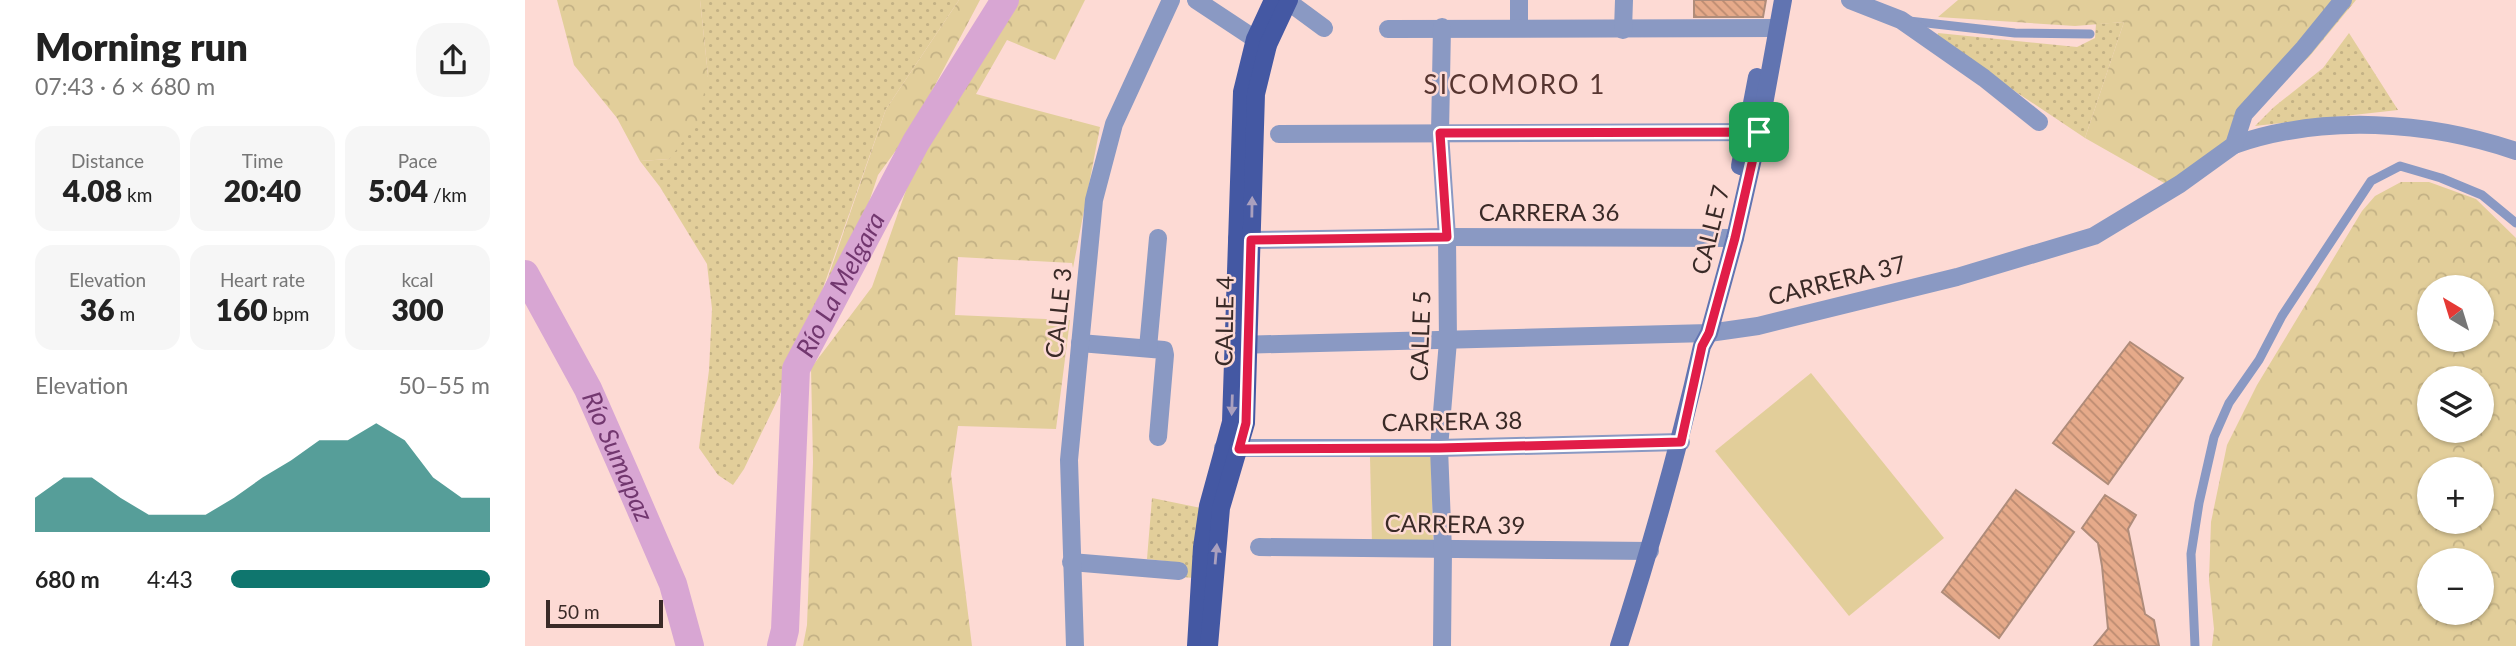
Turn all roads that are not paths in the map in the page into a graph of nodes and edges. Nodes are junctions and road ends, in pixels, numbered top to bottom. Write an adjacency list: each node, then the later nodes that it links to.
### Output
1 (1171, 0): 32 (street, CALLE 3)
2 (1196, 0): 18 (street)
3 (1284, 0): 12 (street); 18 (main road, CALLE 4)
4 (1519, 0): 13 (street)
5 (1624, 0): 16 (street)
6 (1771, 0): 14 (street, CALLE 7)
7 (1783, 0): 14 (street, CALLE 7)
8 (1850, 0): 10 (street)
9 (2343, 0): 23 (street)
10 (1901, 20): 17 (lane); 19 (street)
11 (1442, 27): 13 (street); 15 (street); 21 (street, CALLE 5)
12 (1324, 28)
13 (1519, 28): 16 (street)
14 (1772, 28): 16 (street); 20 (street, CALLE 7)
15 (1388, 29)
16 (1623, 30)
17 (2090, 34)
18 (1261, 42): 29 (main road, CALLE 4)
19 (2039, 122)
20 (1753, 132): 21 (street); 28 (street, CALLE 7)
21 (1440, 133): 22 (street); 26 (street, CALLE 5)
22 (1279, 134)
23 (2234, 145): 24 (street, CARRERA 37); 30 (street, CARRERA 37)
24 (2516, 151)
25 (2516, 223): 49 (lane)
26 (1447, 237): 28 (street, CARRERA 36); 29 (street, CARRERA 36); 31 (street, CALLE 5)
27 (1158, 238): 34 (street)
28 (1730, 238): 30 (street, CALLE 7)
29 (1244, 239): 33 (main road, CALLE 4)
30 (1704, 337): 31 (street, CARRERA 37); 36 (street, CALLE 7)
31 (1448, 341): 33 (street, CARRERA 37); 38 (street, CALLE 5)
32 (1080, 343): 34 (street); 42 (street, CALLE 3)
33 (1242, 346): 37 (main road, CALLE 4)
34 (1147, 348): 35 (street)
35 (1158, 437)
36 (1681, 442): 38 (street, CARRERA 38); 41 (street, CALLE 7)
37 (1231, 448): 38 (street, CARRERA 38); 45 (main road, CALLE 4); 46 (main road, CALLE 4, one-way to 37)
38 (1439, 448): 40 (street, CALLE 5)
39 (1259, 547): 40 (street, CARRERA 39)
40 (1443, 550): 41 (street, CARRERA 39); 47 (street, CALLE 5)
41 (1650, 551): 48 (street, CALLE 7)
42 (1071, 562): 43 (street); 44 (street, CALLE 3)
43 (1179, 570)
44 (1075, 646)
45 (1196, 646)
46 (1209, 646)
47 (1442, 646)
48 (1619, 646)
49 (2195, 646)

